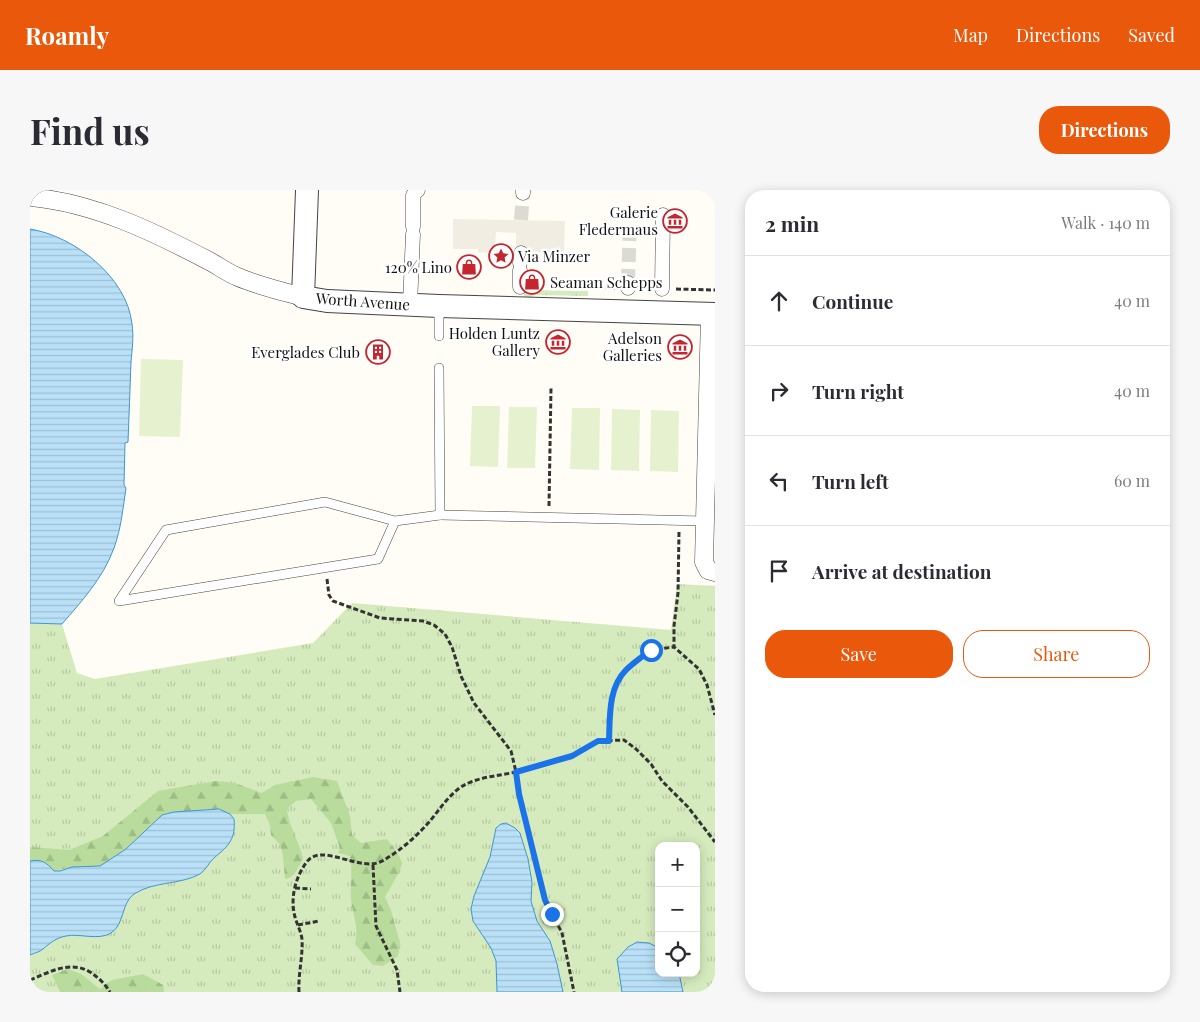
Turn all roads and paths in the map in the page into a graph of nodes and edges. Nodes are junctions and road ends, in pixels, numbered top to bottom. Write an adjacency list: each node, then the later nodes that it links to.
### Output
1 (307, 190): 8 (street)
2 (418, 190): 9 (street)
3 (30, 197): 8 (street, Worth Avenue)
4 (663, 215): 7 (street)
5 (520, 262): 6 (street)
6 (520, 287)
7 (662, 289)
8 (303, 297): 9 (street, Worth Avenue)
9 (410, 305): 10 (street, Worth Avenue)
10 (439, 306): 11 (street, Worth Avenue); 12 (lane)
11 (712, 314): 15 (street)
12 (439, 336)
13 (439, 368): 16 (lane)
14 (551, 388): 17 (path)
15 (710, 453): 20 (street)
16 (440, 515): 17 (lane); 18 (lane)
17 (549, 517): 19 (lane)
18 (395, 521): 21 (lane); 21 (lane)
19 (679, 521): 20 (lane); 23 (path)
20 (704, 521): 22 (street)
21 (324, 568): 26 (path)
22 (715, 572)
23 (674, 647): 24 (path); 25 (path)
24 (715, 715)
25 (609, 741): 26 (path); 27 (path)
26 (516, 772): 28 (path); 37 (path)
27 (715, 842)
28 (373, 866): 29 (path); 36 (path)
29 (295, 888): 30 (path); 32 (path)
30 (311, 889)
31 (319, 921): 32 (path)
32 (298, 925): 35 (path)
33 (30, 980): 34 (path)
34 (108, 991)
35 (298, 992)
36 (400, 992)
37 (574, 992)

